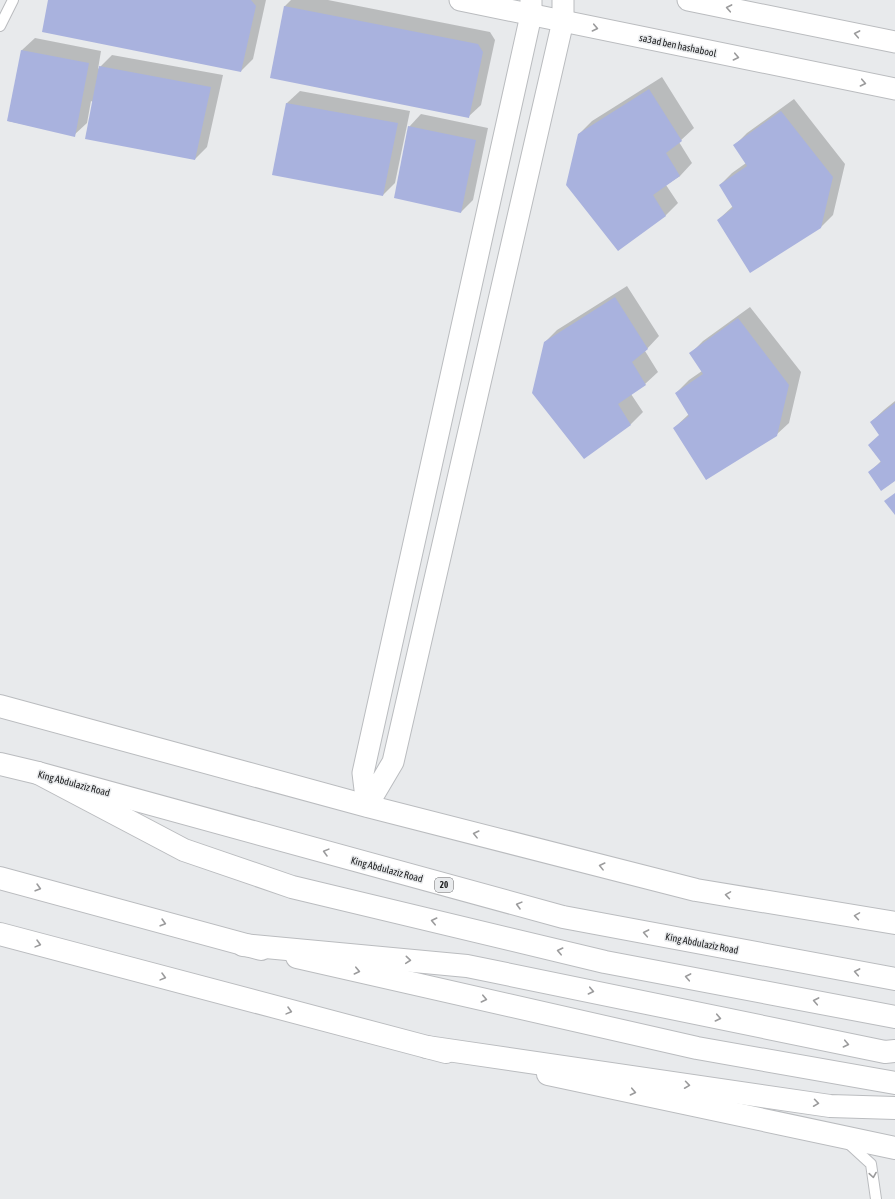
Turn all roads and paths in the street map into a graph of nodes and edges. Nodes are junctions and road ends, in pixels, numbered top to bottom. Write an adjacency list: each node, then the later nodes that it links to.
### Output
1 (13, 0): 7 (lane)
2 (460, 0): 5 (street, sa3ad ben hashabool)
3 (563, 0): 6 (street)
4 (688, 0): 8 (street, one-way to 4)
5 (531, 7): 6 (street, sa3ad ben hashabool); 14 (street)
6 (563, 21): 9 (street, sa3ad ben hashabool, one-way to 9); 14 (street)
7 (0, 26)
8 (895, 42)
9 (895, 89)
10 (0, 706): 14 (main road)
11 (0, 760): 13 (main road)
12 (0, 764): 13 (main road, King Abdulaziz Road / 20)
13 (38, 773): 19 (main road, King Abdulaziz Road / 20, one-way to 13); 20 (main road, one-way to 13)
14 (367, 806): 16 (main road, one-way to 14)
15 (0, 878): 18 (main road, one-way to 18)
16 (895, 923)
17 (0, 934): 21 (main road, one-way to 21)
18 (244, 945): 22 (main road, one-way to 22); 23 (main road, one-way to 23)
19 (895, 979)
20 (895, 1017)
21 (427, 1048): 24 (main road, one-way to 24); 25 (main road, one-way to 25)
22 (895, 1051)
23 (895, 1083)
24 (895, 1108)
25 (840, 1137): 26 (main road); 27 (lane, one-way to 27)
26 (895, 1148)
27 (876, 1199)

